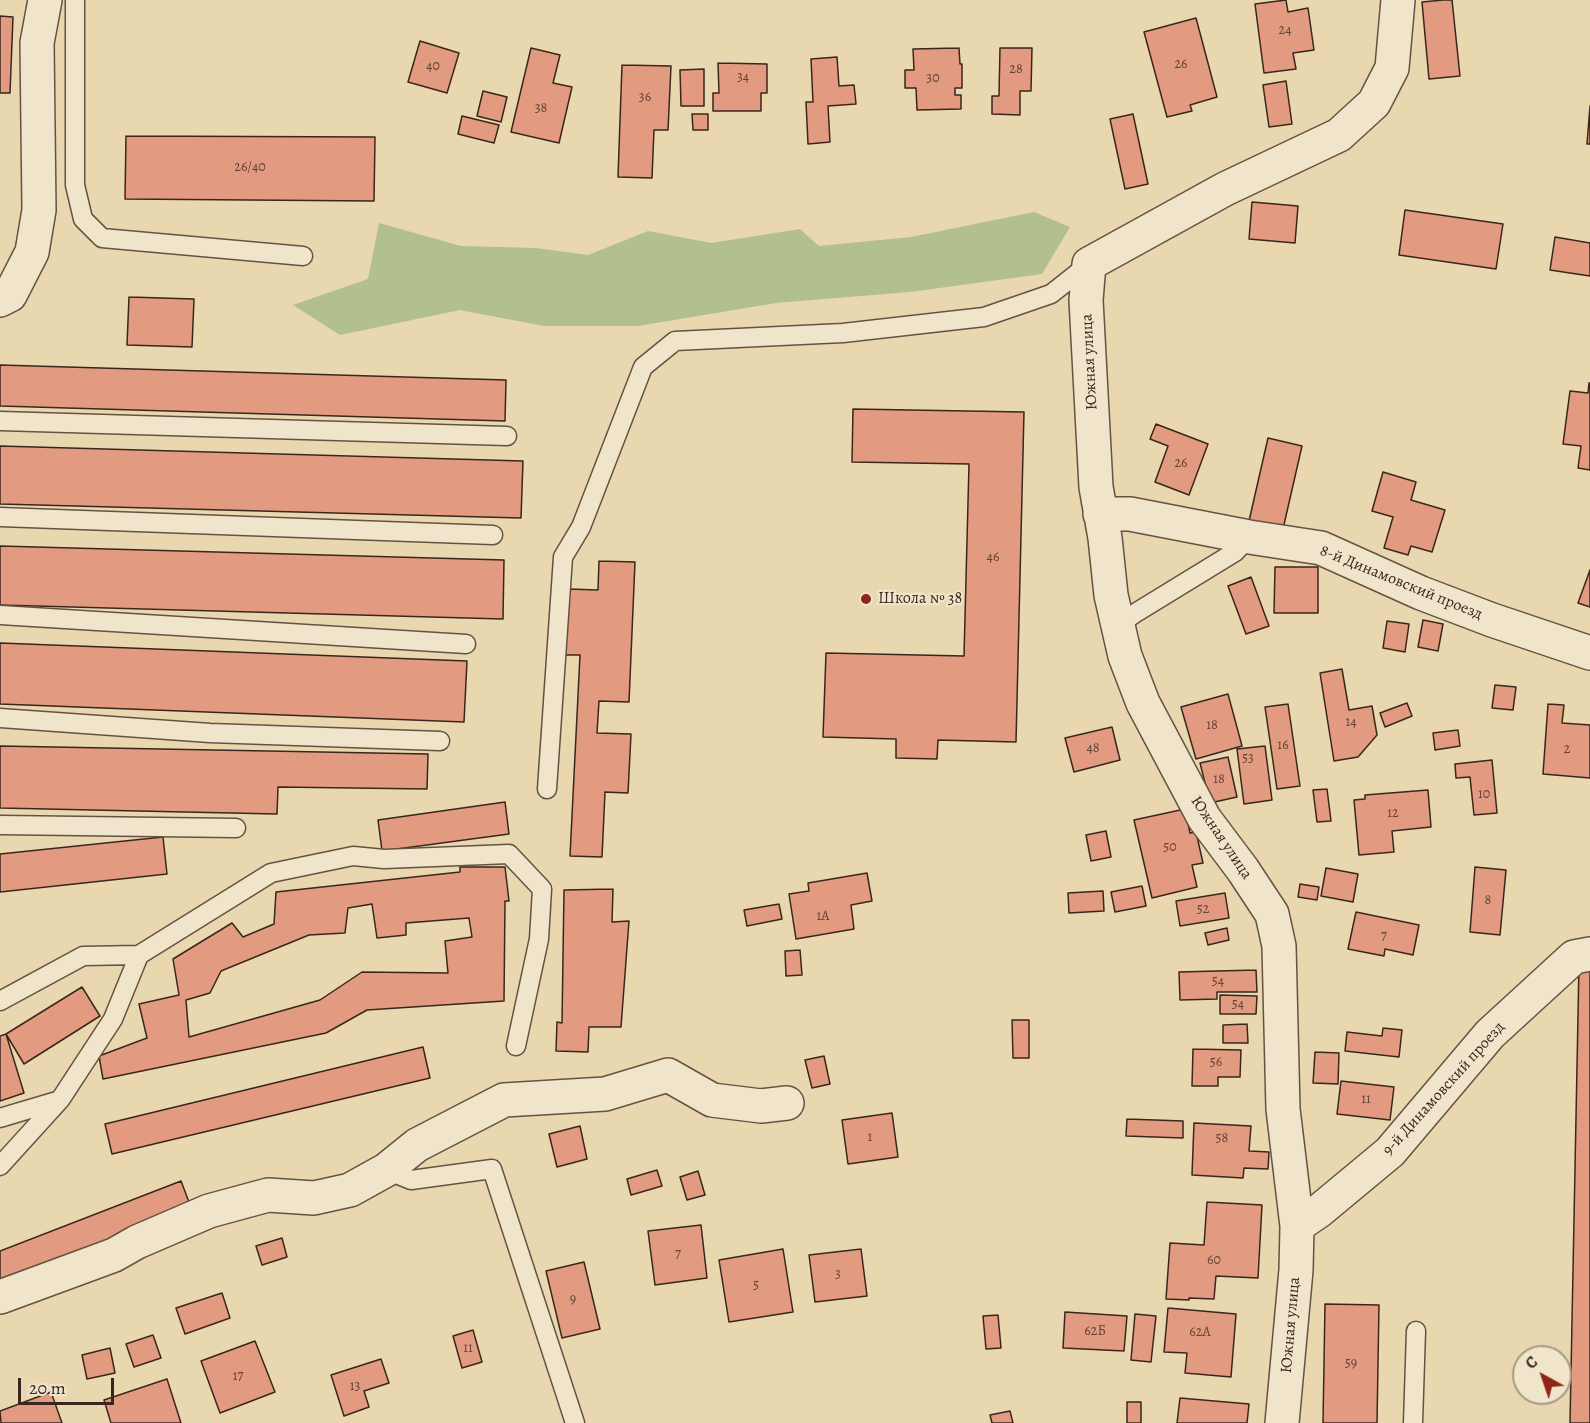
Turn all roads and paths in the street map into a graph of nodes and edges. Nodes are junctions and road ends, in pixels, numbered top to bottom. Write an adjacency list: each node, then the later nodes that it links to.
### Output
1 (45, 0): 6 (street)
2 (75, 0): 4 (lane)
3 (1398, 0): 5 (street)
4 (303, 256)
5 (1089, 264): 9 (street, Южная улица); 19 (lane)
6 (0, 300)
7 (0, 422): 8 (lane)
8 (507, 436)
9 (1100, 514): 12 (street, 8-й Динамовский проезд); 14 (street, Южная улица)
10 (0, 517): 11 (lane)
11 (493, 535)
12 (1249, 537): 14 (lane); 16 (street, 8-й Динамовский проезд)
13 (0, 615): 15 (lane)
14 (1117, 626): 31 (street, Южная улица)
15 (466, 644)
16 (1590, 653)
17 (0, 718): 18 (lane)
18 (440, 741)
19 (547, 789)
20 (0, 825): 21 (lane)
21 (236, 828)
22 (1590, 954): 31 (street, 9-й Динамовский проезд)
23 (139, 955): 24 (lane); 25 (lane); 26 (lane)
24 (0, 1001)
25 (516, 1046)
26 (60, 1100): 28 (lane); 29 (lane)
27 (787, 1103): 30 (street)
28 (0, 1118)
29 (0, 1166)
30 (386, 1170): 32 (street); 34 (lane)
31 (1297, 1226): 35 (street, Южная улица)
32 (0, 1297)
33 (1416, 1331): 36 (lane)
34 (575, 1423)
35 (1282, 1423)
36 (1413, 1423)

